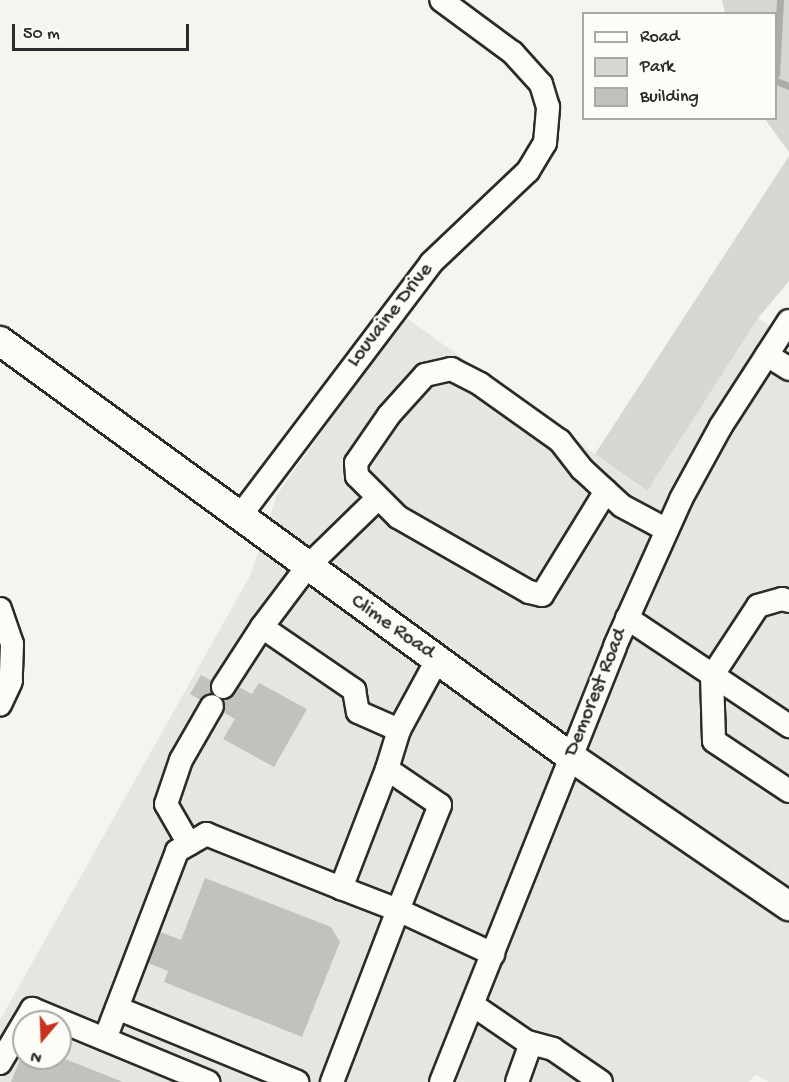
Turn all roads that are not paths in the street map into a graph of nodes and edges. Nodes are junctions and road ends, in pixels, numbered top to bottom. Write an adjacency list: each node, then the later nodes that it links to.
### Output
1 (441, 0): 8 (street, Louvaine Drive)
2 (789, 321): 4 (street, Demorest Road)
3 (0, 341): 8 (main road, Clime Road)
4 (767, 355): 5 (street); 9 (street, Demorest Road)
5 (789, 369)
6 (606, 491): 7 (street); 7 (street); 9 (street)
7 (377, 499): 10 (street)
8 (240, 516): 10 (main road, Clime Road)
9 (667, 530): 13 (street, Demorest Road)
10 (307, 567): 14 (street); 15 (main road, Clime Road)
11 (789, 602): 16 (street)
12 (0, 609): 17 (street)
13 (627, 618): 16 (street); 20 (street, Demorest Road)
14 (262, 627): 19 (street); 23 (street)
15 (437, 660): 19 (street); 20 (main road, Clime Road)
16 (712, 676): 18 (street); 22 (street)
17 (0, 705)
18 (789, 726)
19 (399, 730): 21 (street)
20 (571, 757): 25 (main road, Clime Road); 27 (street, Demorest Road)
21 (387, 769): 24 (street); 26 (street)
22 (789, 791)
23 (189, 844): 24 (street); 29 (street)
24 (341, 888): 26 (street)
25 (789, 906)
26 (398, 910): 27 (street); 35 (street)
27 (493, 954): 28 (street, Demorest Road)
28 (473, 1005): 31 (street); 36 (street, Demorest Road)
29 (117, 1008): 30 (street); 34 (street)
30 (105, 1039): 32 (street); 33 (street)
31 (531, 1043): 37 (street); 38 (street)
32 (0, 1063)
33 (208, 1082)
34 (297, 1082)
35 (332, 1082)
36 (441, 1082)
37 (517, 1082)
38 (601, 1082)

